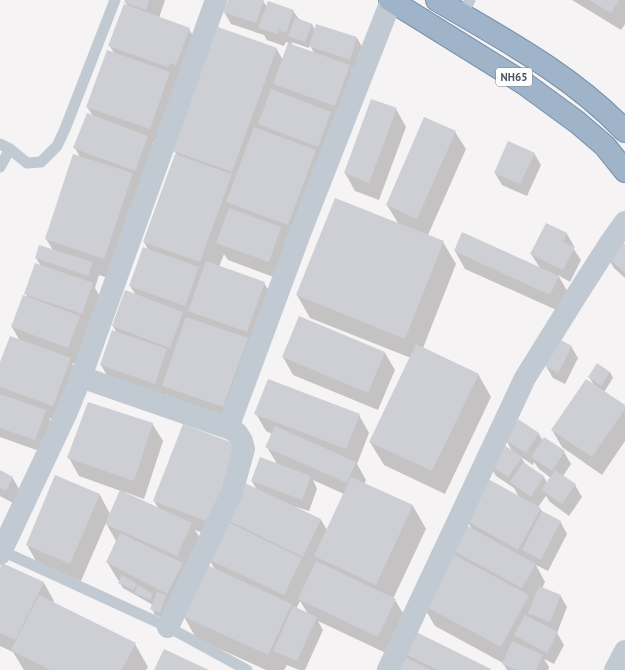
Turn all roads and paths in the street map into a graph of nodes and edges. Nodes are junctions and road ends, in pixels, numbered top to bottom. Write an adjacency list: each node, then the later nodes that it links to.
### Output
1 (115, 0): 7 (lane)
2 (216, 0): 11 (street)
3 (390, 0): 9 (highway, NH65); 12 (street)
4 (437, 0): 5 (highway, NH65)
5 (466, 7): 6 (highway, NH65)
6 (625, 131)
7 (5, 146): 8 (lane)
8 (0, 167)
9 (625, 171)
10 (625, 222): 17 (street)
11 (81, 377): 12 (street); 13 (street)
12 (228, 428): 14 (street)
13 (1, 552): 14 (lane)
14 (168, 627): 16 (lane)
15 (625, 652): 18 (street)
16 (247, 670)
17 (388, 670)
18 (615, 670)

